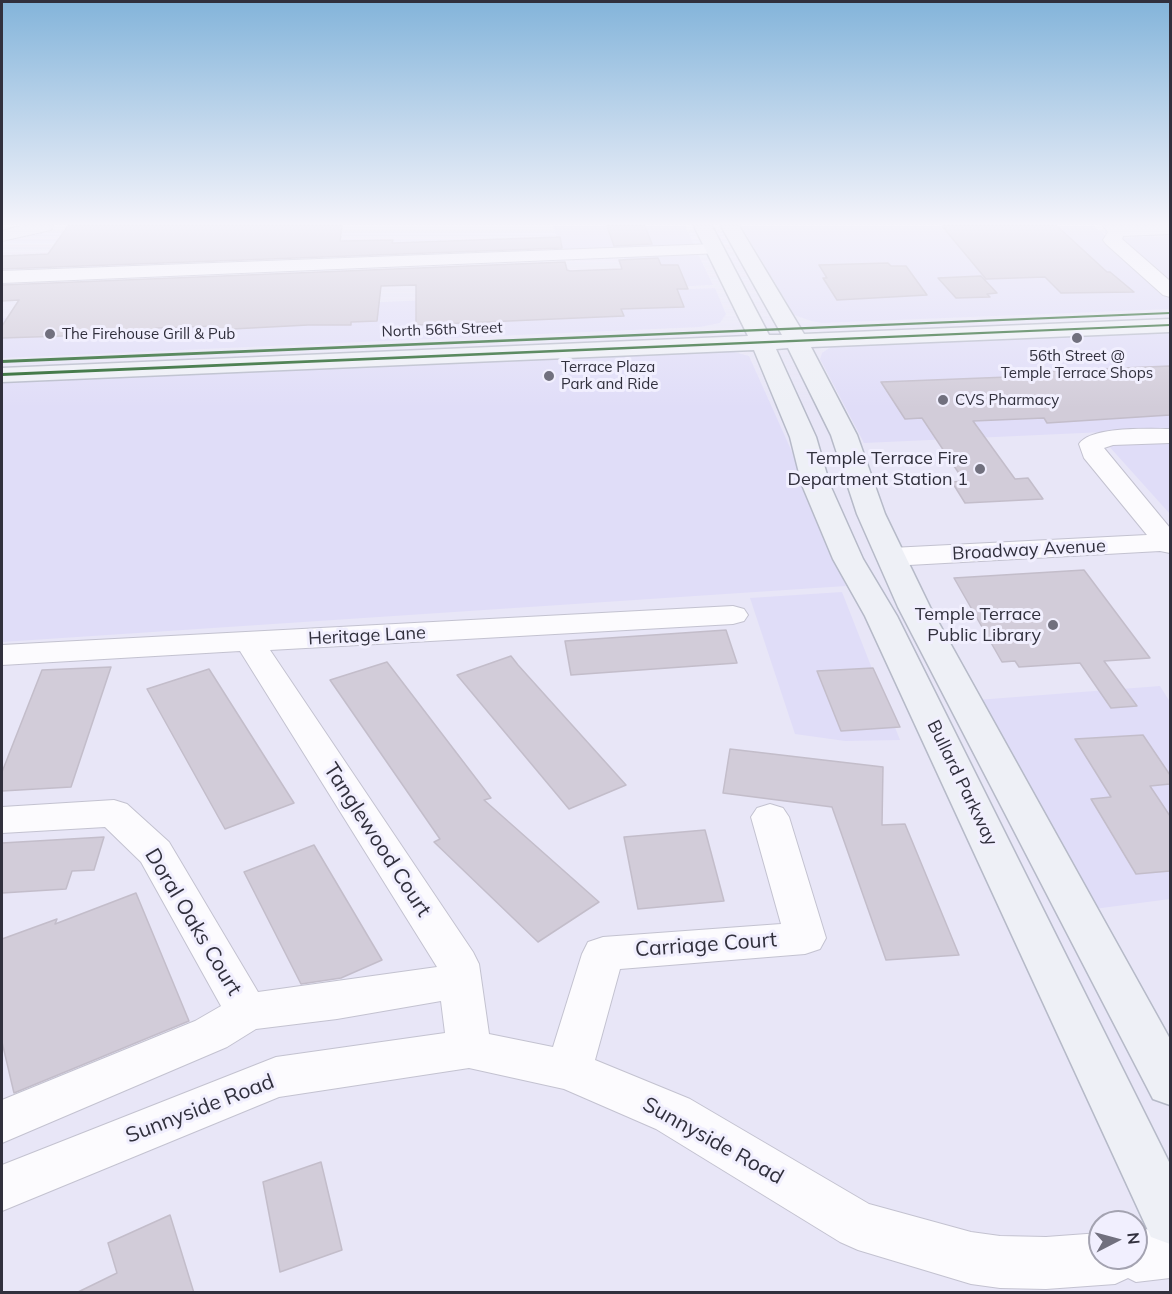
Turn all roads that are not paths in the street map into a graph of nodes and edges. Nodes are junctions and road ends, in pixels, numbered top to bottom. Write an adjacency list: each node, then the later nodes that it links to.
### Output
1 (734, 286): 8 (main road, Bullard Parkway)
2 (764, 286): 7 (main road, Bullard Parkway)
3 (1170, 313): 7 (main road, North 56th Street)
4 (1170, 320): 6 (main road)
5 (1170, 325): 6 (main road, North 56th Street)
6 (1071, 329): 7 (main road, North 56th Street)
7 (792, 335): 8 (main road, North 56th Street); 17 (main road, Bullard Parkway)
8 (759, 337): 9 (main road, North 56th Street); 12 (main road, North 56th Street); 30 (main road, Bullard Parkway)
9 (467, 342): 10 (main road, North 56th Street); 12 (main road)
10 (208, 353): 11 (main road, North 56th Street); 13 (main road)
11 (2, 362)
12 (311, 362): 13 (main road, North 56th Street)
13 (51, 373): 14 (main road, North 56th Street)
14 (2, 375)
15 (1170, 436): 16 (street)
16 (1169, 544): 17 (street, Broadway Avenue)
17 (891, 557): 27 (main road, Bullard Parkway)
18 (733, 615): 19 (street, Heritage Lane)
19 (250, 643): 20 (street, Heritage Lane); 23 (street, Tanglewood Court)
20 (2, 655)
21 (770, 817): 26 (street, Carriage Court)
22 (2, 820): 24 (street, Doral Oaks Court)
23 (460, 981): 24 (street); 25 (street, Tanglewood Court)
24 (247, 1012): 28 (street)
25 (468, 1049): 26 (street, Sunnyside Road); 29 (street, Sunnyside Road)
26 (569, 1070): 33 (street, Sunnyside Road)
27 (1170, 1084)
28 (2, 1122)
29 (2, 1188)
30 (1170, 1219)
31 (1170, 1253): 32 (street)
32 (1148, 1255)
33 (1088, 1260)

